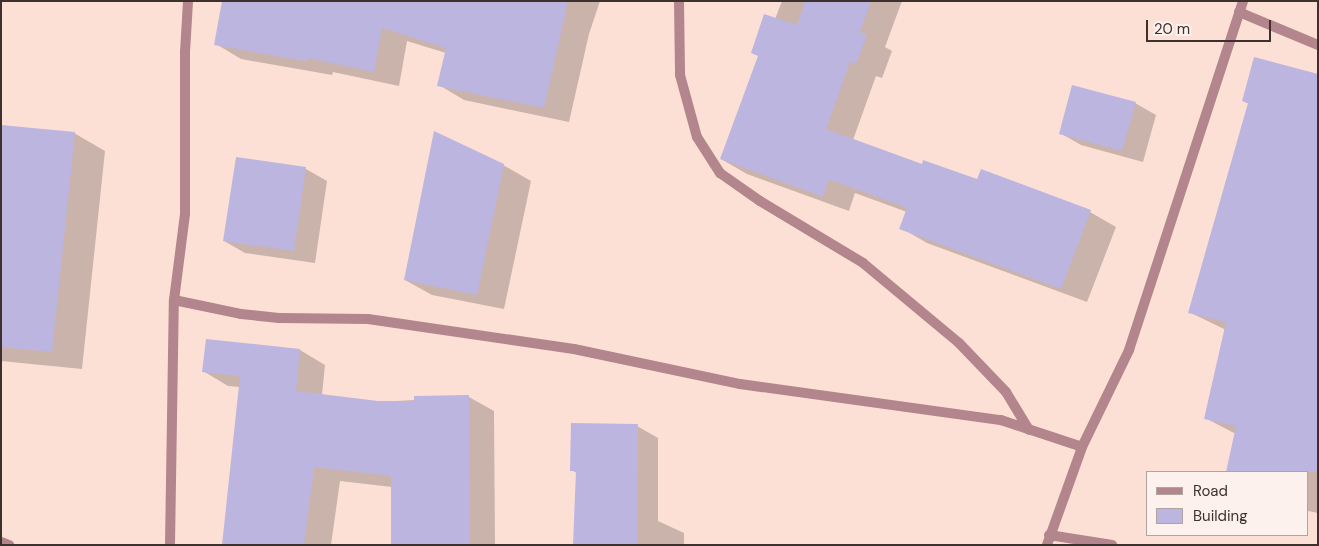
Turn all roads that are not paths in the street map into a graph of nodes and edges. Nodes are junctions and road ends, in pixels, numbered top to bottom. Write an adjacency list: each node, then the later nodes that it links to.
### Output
1 (188, 1): 6 (street)
2 (679, 1): 7 (street)
3 (1243, 1): 4 (street)
4 (1239, 12): 5 (street); 8 (street)
5 (1318, 44)
6 (174, 300): 7 (street); 12 (street)
7 (1028, 430): 8 (street)
8 (1082, 447): 9 (street)
9 (1048, 540): 13 (street)
10 (1, 542): 11 (street)
11 (9, 545)
12 (170, 545)
13 (1112, 545)

